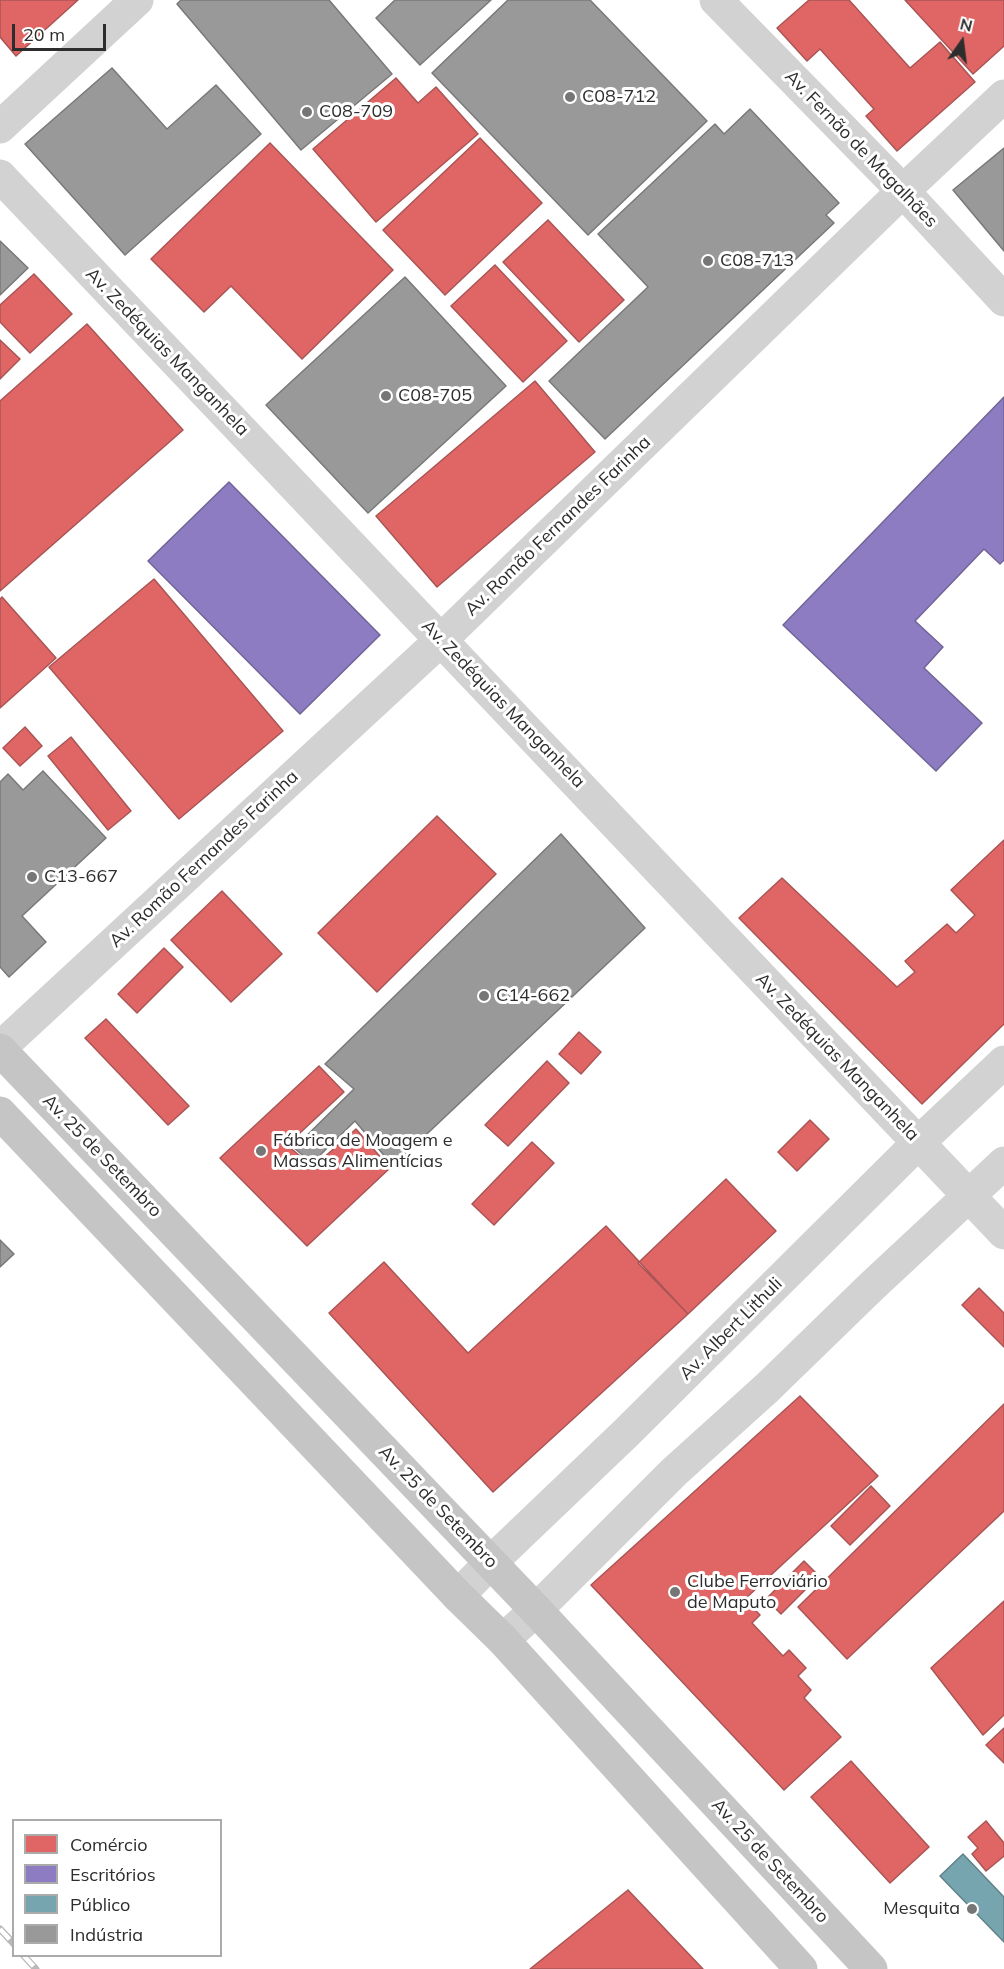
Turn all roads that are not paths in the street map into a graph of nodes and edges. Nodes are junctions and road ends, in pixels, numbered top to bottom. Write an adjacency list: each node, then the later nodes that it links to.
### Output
1 (137, 0): 4 (street)
2 (716, 0): 6 (street, Av. Fernão de Magalhães)
3 (1004, 96): 6 (street, Av. Romão Fernandes Farinha)
4 (0, 127)
5 (0, 176): 8 (street, Av. Zedéquias Manganhela)
6 (903, 191): 7 (street, Av. Fernão de Magalhães); 8 (street, Av. Romão Fernandes Farinha)
7 (1004, 300)
8 (441, 640): 9 (street, Av. Romão Fernandes Farinha); 12 (street, Av. Zedéquias Manganhela)
9 (0, 1049): 16 (main road, Av. 25 de Setembro)
10 (1004, 1062): 12 (street, Av. Albert Lithuli)
11 (0, 1113): 17 (main road)
12 (919, 1143): 14 (street, Av. Zedéquias Manganhela); 16 (street, Av. Albert Lithuli)
13 (1004, 1163): 14 (street)
14 (970, 1196): 15 (street, Av. Zedéquias Manganhela); 18 (street)
15 (1004, 1233)
16 (490, 1562): 17 (street, Av. Albert Lithuli); 18 (main road, Av. 25 de Setembro)
17 (458, 1596): 19 (main road)
18 (536, 1610): 19 (street); 21 (main road, Av. 25 de Setembro)
19 (503, 1640): 20 (main road)
20 (801, 1969)
21 (871, 1969)

